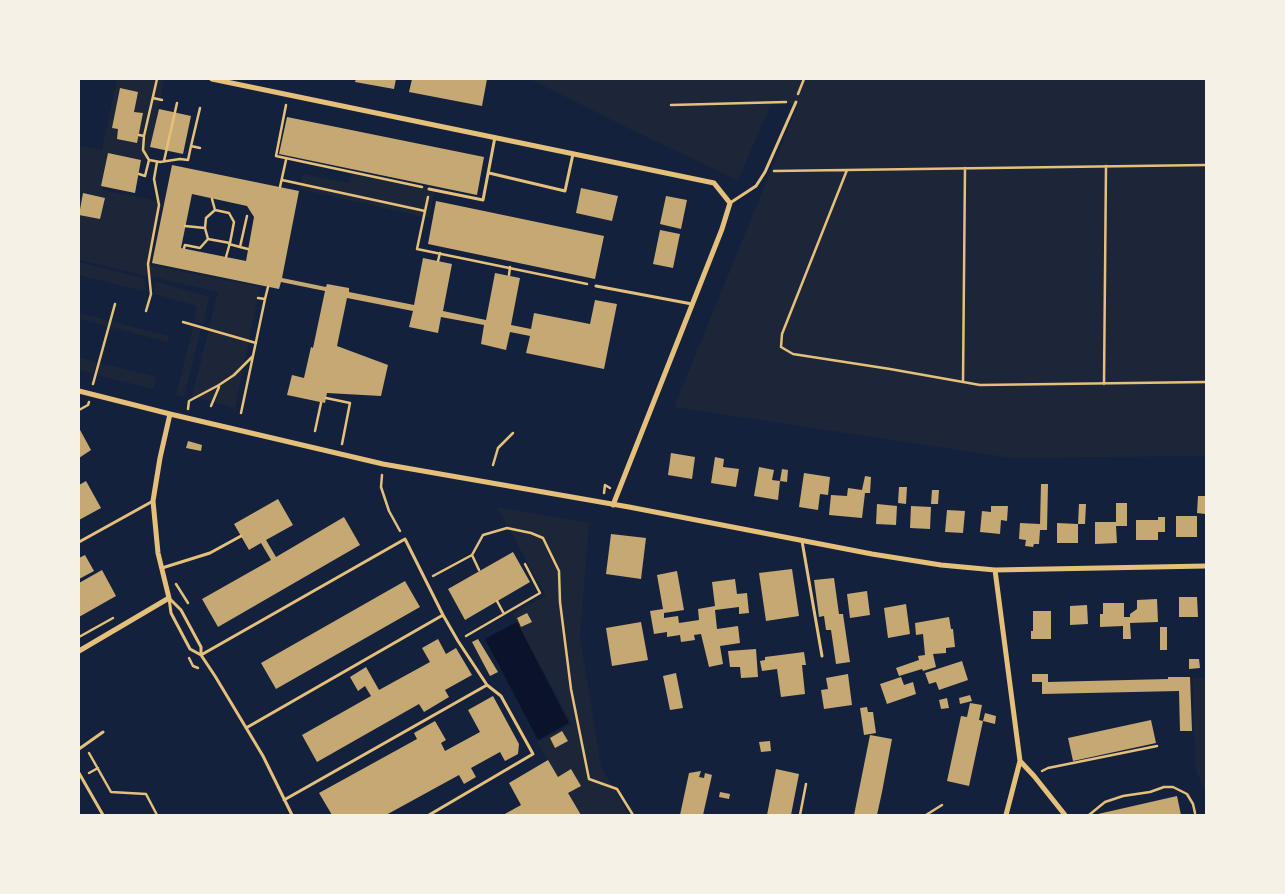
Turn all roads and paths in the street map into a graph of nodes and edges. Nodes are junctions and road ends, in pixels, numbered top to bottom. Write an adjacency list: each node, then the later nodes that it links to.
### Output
1 (157, 79): 5 (path)
2 (212, 79): 4 (street)
3 (804, 79): 7 (path)
4 (289, 94): 13 (street); 17 (path)
5 (153, 98): 6 (path); 12 (path)
6 (162, 100)
7 (796, 102): 9 (path); 25 (lane)
8 (177, 103): 19 (path)
9 (671, 105)
10 (200, 108): 14 (path)
11 (138, 135): 12 (path)
12 (144, 136): 18 (path)
13 (495, 137): 16 (street); 26 (lane)
14 (191, 146): 15 (path); 19 (path)
15 (200, 148)
16 (573, 153): 26 (lane); 32 (street)
17 (287, 159): 28 (path); 30 (path)
18 (149, 160): 20 (path); 27 (path)
19 (164, 161): 20 (path)
20 (157, 162): 54 (path)
21 (1206, 165): 22 (path)
22 (1106, 166): 23 (path); 61 (path)
23 (965, 168): 24 (path); 59 (path)
24 (847, 170): 25 (path); 59 (path)
25 (766, 172): 32 (lane)
26 (489, 173): 30 (lane)
27 (138, 174)
28 (282, 180): 29 (path); 34 (path)
29 (280, 188)
30 (430, 189): 34 (path)
31 (212, 199): 33 (path)
32 (730, 203): 53 (street)
33 (215, 210): 37 (path); 39 (path)
34 (425, 211): 43 (path)
35 (247, 216): 40 (path)
36 (185, 226): 37 (path)
37 (205, 228): 38 (path)
38 (208, 239): 39 (path); 41 (path)
39 (229, 244): 40 (path); 44 (path)
40 (240, 247): 42 (path)
41 (184, 248)
42 (248, 249)
43 (440, 253): 45 (path); 46 (path)
44 (226, 257)
45 (438, 261)
46 (510, 268): 47 (path); 48 (path)
47 (509, 275)
48 (596, 286): 53 (lane)
49 (268, 287): 51 (path)
50 (258, 298): 51 (path)
51 (265, 299): 56 (path)
52 (114, 304): 58 (path)
53 (692, 304): 78 (street)
54 (146, 311)
55 (182, 322): 56 (path)
56 (256, 343): 57 (path)
57 (254, 355): 62 (path); 70 (path)
58 (94, 378)
59 (963, 382): 61 (path)
60 (1206, 382): 61 (path)
61 (1104, 384)
62 (219, 385): 65 (path); 68 (path)
63 (79, 391): 71 (street)
64 (326, 398): 74 (path)
65 (189, 401)
66 (322, 402): 72 (path)
67 (88, 405): 69 (path)
68 (211, 406)
69 (79, 410)
70 (241, 413)
71 (170, 414): 77 (street); 78 (street)
72 (315, 431)
73 (513, 432): 75 (path)
74 (343, 437)
75 (493, 465)
76 (382, 475): 80 (path)
77 (153, 501): 81 (lane); 86 (street)
78 (613, 505): 82 (street)
79 (241, 536): 86 (lane)
80 (404, 539): 89 (lane); 96 (lane)
81 (79, 542)
82 (802, 542): 88 (street); 97 (lane)
83 (472, 555): 87 (path); 89 (path); 115 (path)
84 (525, 564): 92 (path)
85 (1206, 566): 88 (street)
86 (162, 568): 90 (street)
87 (479, 570)
88 (995, 570): 104 (street)
89 (425, 581): 93 (lane)
90 (169, 598): 95 (street); 96 (lane); 96 (lane)
91 (497, 601): 92 (path)
92 (504, 614): 94 (path)
93 (443, 615): 94 (lane); 99 (lane)
94 (458, 642): 98 (lane)
95 (79, 651)
96 (201, 655): 99 (lane)
97 (822, 656)
98 (487, 685): 108 (lane); 114 (lane)
99 (246, 728): 108 (lane)
100 (103, 732): 101 (lane)
101 (85, 745): 103 (lane); 112 (path)
102 (1157, 746): 106 (path)
103 (79, 749)
104 (1020, 761): 106 (street); 118 (street)
105 (79, 773): 111 (lane)
106 (1034, 776): 119 (street)
107 (806, 784): 116 (path)
108 (284, 800): 113 (lane)
109 (942, 805): 117 (path)
110 (1195, 813): 120 (path)
111 (103, 815)
112 (157, 815)
113 (292, 815)
114 (429, 815)
115 (633, 815)
116 (800, 815)
117 (926, 815)
118 (1006, 815)
119 (1064, 815)
120 (1089, 815)

